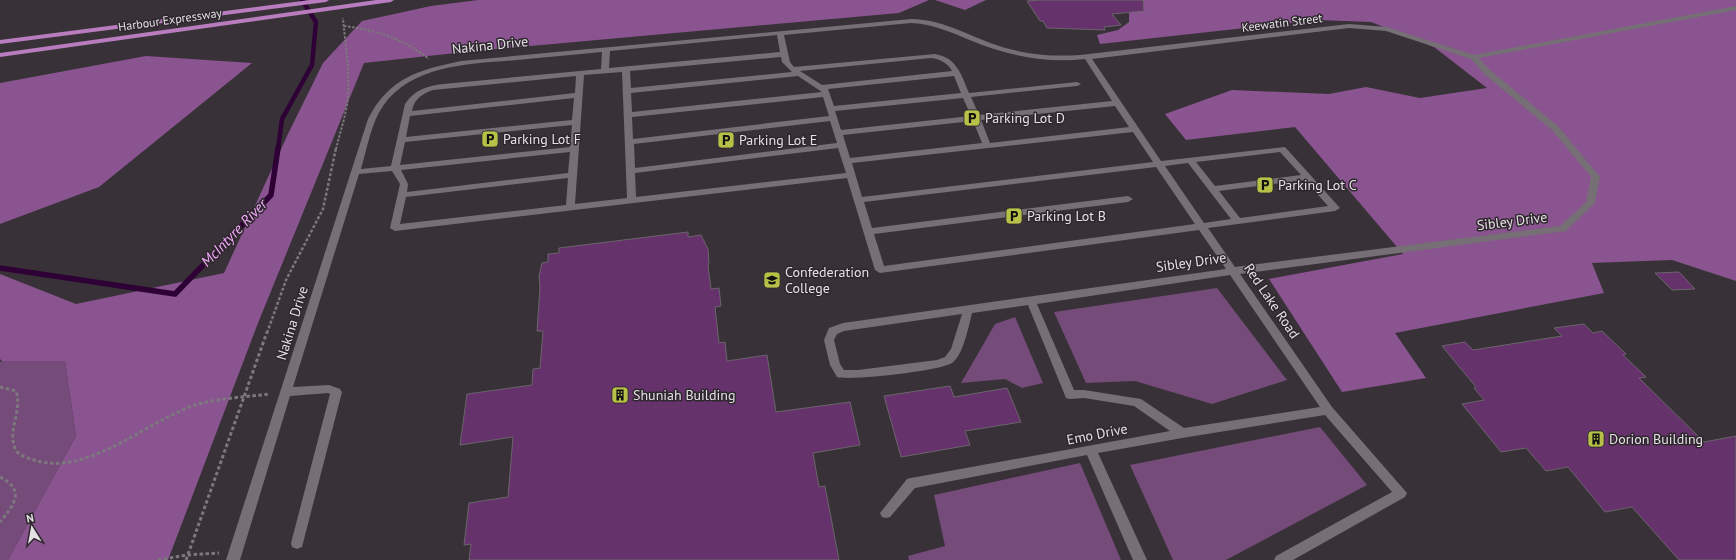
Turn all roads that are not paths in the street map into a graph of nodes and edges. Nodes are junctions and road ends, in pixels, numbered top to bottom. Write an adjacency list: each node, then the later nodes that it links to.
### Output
1 (326, 0): 5 (main road, Harbour Expressway)
2 (391, 0): 7 (main road, Harbour Expressway)
3 (1736, 8): 9 (street)
4 (780, 33): 6 (street, Nakina Drive); 8 (street); 10 (street, Nakina Drive)
5 (0, 42)
6 (606, 49): 12 (street); 40 (street, Nakina Drive)
7 (0, 54)
8 (784, 54): 11 (street); 13 (street)
9 (1474, 57): 10 (street, Keewatin Street); 53 (street, Sibley Drive)
10 (1088, 58): 21 (street, Red Lake Road)
11 (626, 69): 12 (street); 17 (street)
12 (605, 71): 14 (street)
13 (795, 72): 15 (street); 17 (street); 18 (street)
14 (580, 74): 19 (street); 23 (street)
15 (957, 74): 18 (street); 20 (street)
16 (1078, 84): 20 (street)
17 (627, 91): 24 (street)
18 (824, 91): 22 (street); 24 (street)
19 (578, 96): 23 (street); 27 (street)
20 (965, 96): 22 (street); 26 (street)
21 (1117, 104): 26 (street); 28 (street, Red Lake Road)
22 (831, 109): 25 (street)
23 (406, 114): 30 (street)
24 (628, 115): 31 (street)
25 (833, 118): 29 (street); 31 (street)
26 (975, 118): 29 (street); 33 (street)
27 (576, 122): 30 (street); 34 (street)
28 (1136, 129): 33 (street); 37 (street, Red Lake Road)
29 (838, 133): 32 (street)
30 (401, 140): 38 (street)
31 (629, 142): 39 (street)
32 (841, 145): 35 (street); 39 (street)
33 (987, 145): 35 (street)
34 (574, 149): 38 (street); 41 (street)
35 (846, 161): 42 (street)
36 (1191, 161): 37 (street); 43 (street); 44 (street)
37 (1160, 165): 46 (street); 51 (street, Red Lake Road)
38 (395, 168): 40 (street); 45 (street)
39 (630, 171): 48 (street)
40 (356, 172): 56 (street, Nakina Drive)
41 (572, 175): 45 (street); 49 (street)
42 (850, 175): 46 (street); 48 (street)
43 (1308, 177): 44 (street); 50 (street)
44 (1213, 189): 50 (street)
45 (402, 195): 49 (street)
46 (859, 200): 52 (street)
47 (1128, 200): 52 (street)
48 (632, 201): 49 (street)
49 (570, 208)
50 (1237, 221): 51 (street)
51 (1202, 226): 52 (street); 53 (street, Red Lake Road)
52 (868, 232)
53 (1234, 271): 54 (street, Sibley Drive); 57 (street, Red Lake Road)
54 (1031, 301): 55 (street, Sibley Drive); 58 (street)
55 (968, 310): 55 (street, Sibley Drive)
56 (287, 392): 61 (street); 62 (street, Nakina Drive)
57 (1328, 410): 58 (street, Emo Drive); 64 (street, Red Lake Road)
58 (1182, 433): 59 (street, Emo Drive)
59 (1091, 451): 60 (street, Emo Drive); 63 (street)
60 (886, 513)
61 (297, 543)
62 (235, 556)
63 (1140, 560)
64 (1281, 560)

